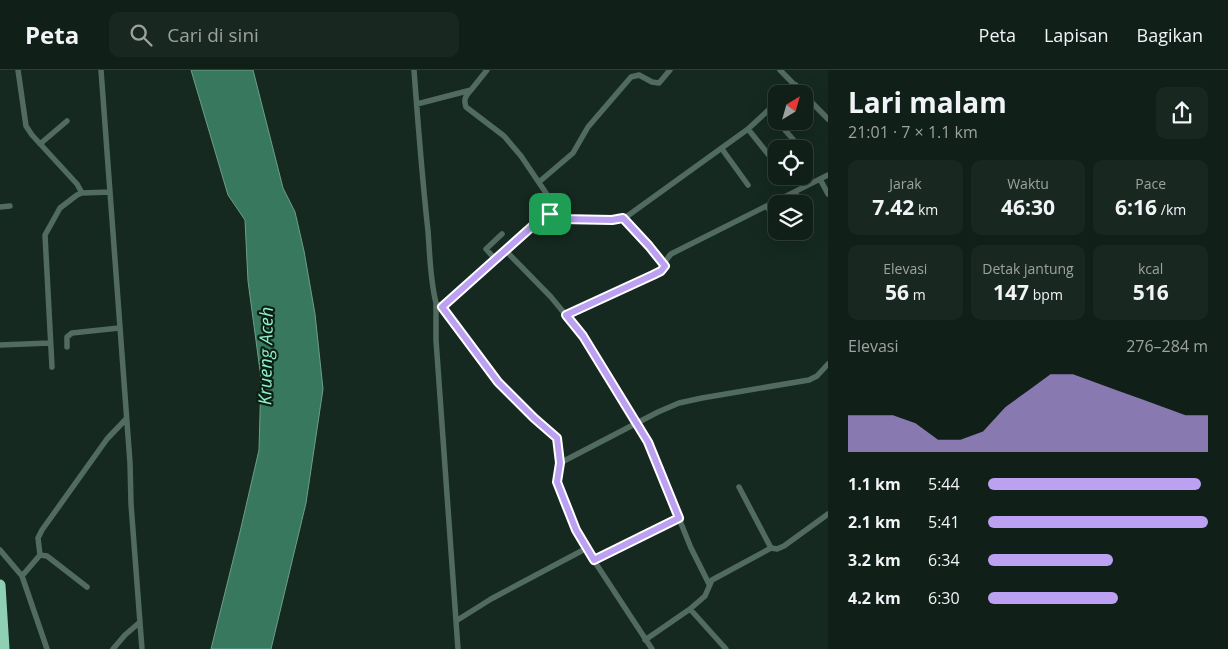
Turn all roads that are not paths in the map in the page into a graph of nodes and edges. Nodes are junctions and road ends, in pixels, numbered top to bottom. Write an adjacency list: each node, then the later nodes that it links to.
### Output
1 (18, 70): 16 (street)
2 (101, 70): 23 (street)
3 (414, 70): 9 (street)
4 (486, 70): 8 (street)
5 (670, 70): 21 (street)
6 (780, 70): 7 (street)
7 (796, 84): 11 (street)
8 (471, 90): 9 (street); 21 (street)
9 (417, 104): 37 (street)
10 (768, 112): 13 (street)
11 (828, 119)
12 (67, 121): 16 (street)
13 (748, 129): 17 (street); 18 (street)
14 (784, 130): 15 (street)
15 (793, 140)
16 (40, 144): 25 (street)
17 (722, 149): 22 (street); 32 (street)
18 (768, 154)
19 (828, 175): 20 (street)
20 (820, 179): 24 (street); 26 (street)
21 (538, 182): 31 (street)
22 (748, 185)
23 (110, 192): 25 (street); 40 (street)
24 (795, 192): 27 (street); 29 (street)
25 (82, 193): 41 (street)
26 (828, 194)
27 (796, 195)
28 (10, 206): 30 (street)
29 (767, 206): 36 (street)
30 (0, 207)
31 (550, 214): 32 (street); 34 (street)
32 (623, 218): 36 (street)
33 (502, 234): 35 (street)
34 (506, 250): 35 (street); 39 (street)
35 (496, 260): 38 (street)
36 (665, 266): 39 (street)
37 (436, 303): 38 (street); 62 (street)
38 (442, 307): 48 (street)
39 (566, 315): 47 (street)
40 (119, 328): 43 (street); 46 (street)
41 (50, 343): 42 (street); 45 (street)
42 (0, 345)
43 (68, 346)
44 (828, 364): 47 (street)
45 (52, 368)
46 (126, 419): 55 (street); 63 (street)
47 (637, 423): 48 (street); 51 (street)
48 (560, 463): 52 (street)
49 (739, 487): 53 (street)
50 (828, 514): 53 (street)
51 (679, 518): 56 (street); 58 (street)
52 (586, 548): 56 (street); 62 (street)
53 (771, 548): 58 (street)
54 (0, 550): 57 (street)
55 (40, 555): 57 (street); 60 (street)
56 (594, 560): 64 (street)
57 (22, 576): 66 (street)
58 (709, 584): 61 (street)
59 (0, 585): 65 (highway)
60 (87, 587)
61 (690, 609): 64 (street); 71 (street)
62 (456, 621): 69 (street)
63 (140, 622): 67 (street); 68 (street)
64 (645, 640): 70 (street)
65 (4, 649)
66 (47, 649)
67 (113, 649)
68 (142, 649)
69 (458, 649)
70 (651, 649)
71 (726, 649)

